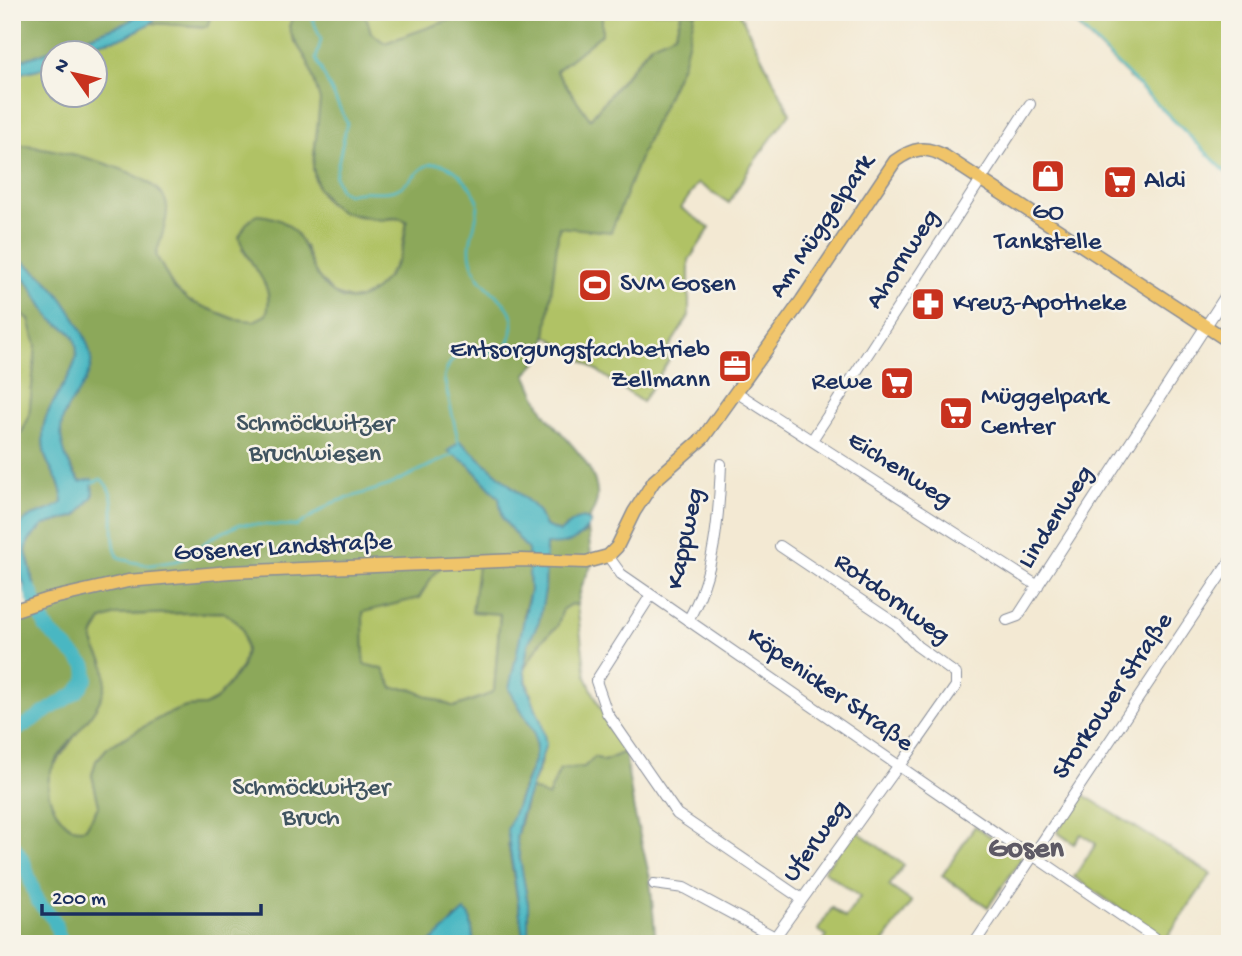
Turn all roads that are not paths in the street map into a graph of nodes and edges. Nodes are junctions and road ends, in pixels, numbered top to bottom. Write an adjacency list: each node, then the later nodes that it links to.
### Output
1 (1030, 104): 2 (street, Ahornweg)
2 (981, 180): 4 (main road, Am Müggelpark); 6 (main road, Am Müggelpark); 7 (street, Ahornweg)
3 (1230, 289): 4 (street, Lindenweg)
4 (1206, 326): 5 (main road, Am Müggelpark); 12 (street, Lindenweg)
5 (1230, 342)
6 (736, 392): 7 (street, Eichenweg); 10 (main road, Am Müggelpark)
7 (812, 440): 12 (street, Eichenweg)
8 (722, 464): 15 (street, Kappweg)
9 (780, 546): 17 (street, Rotdornweg)
10 (608, 556): 13 (street, Köpenicker Straße); 14 (main road, Gosener Landstraße)
11 (1230, 561): 18 (street, Storkower Straße)
12 (1038, 586): 16 (street, Lindenweg)
13 (651, 595): 15 (street, Köpenicker Straße); 20 (street)
14 (17, 609)
15 (688, 620): 17 (street, Köpenicker Straße)
16 (1007, 620)
17 (900, 766): 18 (street, Köpenicker Straße); 20 (street, Uferweg)
18 (1033, 855): 22 (street, Storkower Straße); 23 (street, Köpenicker Straße)
19 (654, 884): 21 (street)
20 (802, 899): 21 (street, Uferweg)
21 (772, 940)
22 (974, 944)
23 (1163, 944)

